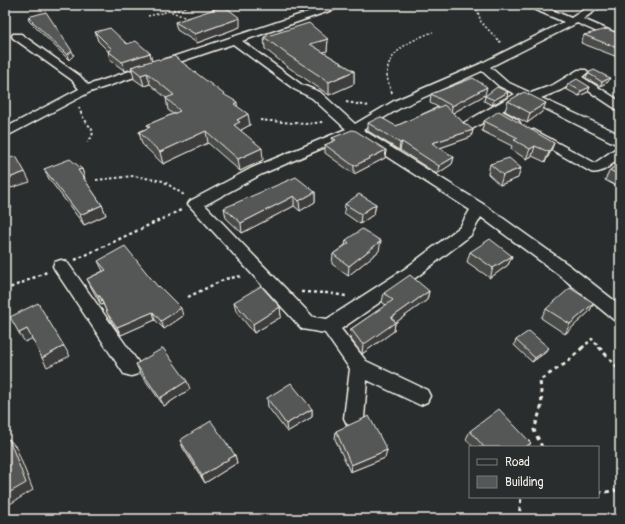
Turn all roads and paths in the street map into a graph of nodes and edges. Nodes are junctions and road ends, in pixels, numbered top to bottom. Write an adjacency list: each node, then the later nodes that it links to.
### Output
1 (190, 5): 6 (path)
2 (338, 5): 13 (street)
3 (532, 5): 9 (street)
4 (598, 5): 9 (street)
5 (477, 9): 14 (path)
6 (170, 11): 7 (path); 8 (path)
7 (148, 16)
8 (190, 19)
9 (574, 21): 12 (street); 14 (street)
10 (433, 32): 19 (path)
11 (18, 36): 16 (street)
12 (620, 39)
13 (234, 40): 16 (street); 17 (street)
14 (508, 54): 15 (street)
15 (484, 66): 18 (street); 19 (street)
16 (83, 92): 25 (street); 27 (path)
17 (316, 95): 19 (path); 24 (street)
18 (526, 95): 20 (street); 21 (street); 26 (street)
19 (396, 105): 24 (street)
20 (620, 106)
21 (492, 111): 23 (street); 28 (street)
22 (260, 120): 24 (path)
23 (466, 127)
24 (352, 128): 30 (street); 33 (street)
25 (5, 133)
26 (617, 136)
27 (87, 142)
28 (620, 152)
29 (96, 180): 30 (path)
30 (195, 204): 34 (path); 37 (street)
31 (12, 207): 32 (path)
32 (5, 208)
33 (478, 208): 36 (street); 37 (street)
34 (61, 266): 35 (path); 39 (street)
35 (5, 290)
36 (620, 315)
37 (330, 328): 38 (street)
38 (359, 367): 41 (street); 42 (street)
39 (131, 368)
40 (620, 371): 43 (path)
41 (420, 396)
42 (354, 418)
43 (542, 446)
44 (620, 490): 45 (path)
45 (599, 493)
46 (521, 498): 47 (path)
47 (519, 519)

